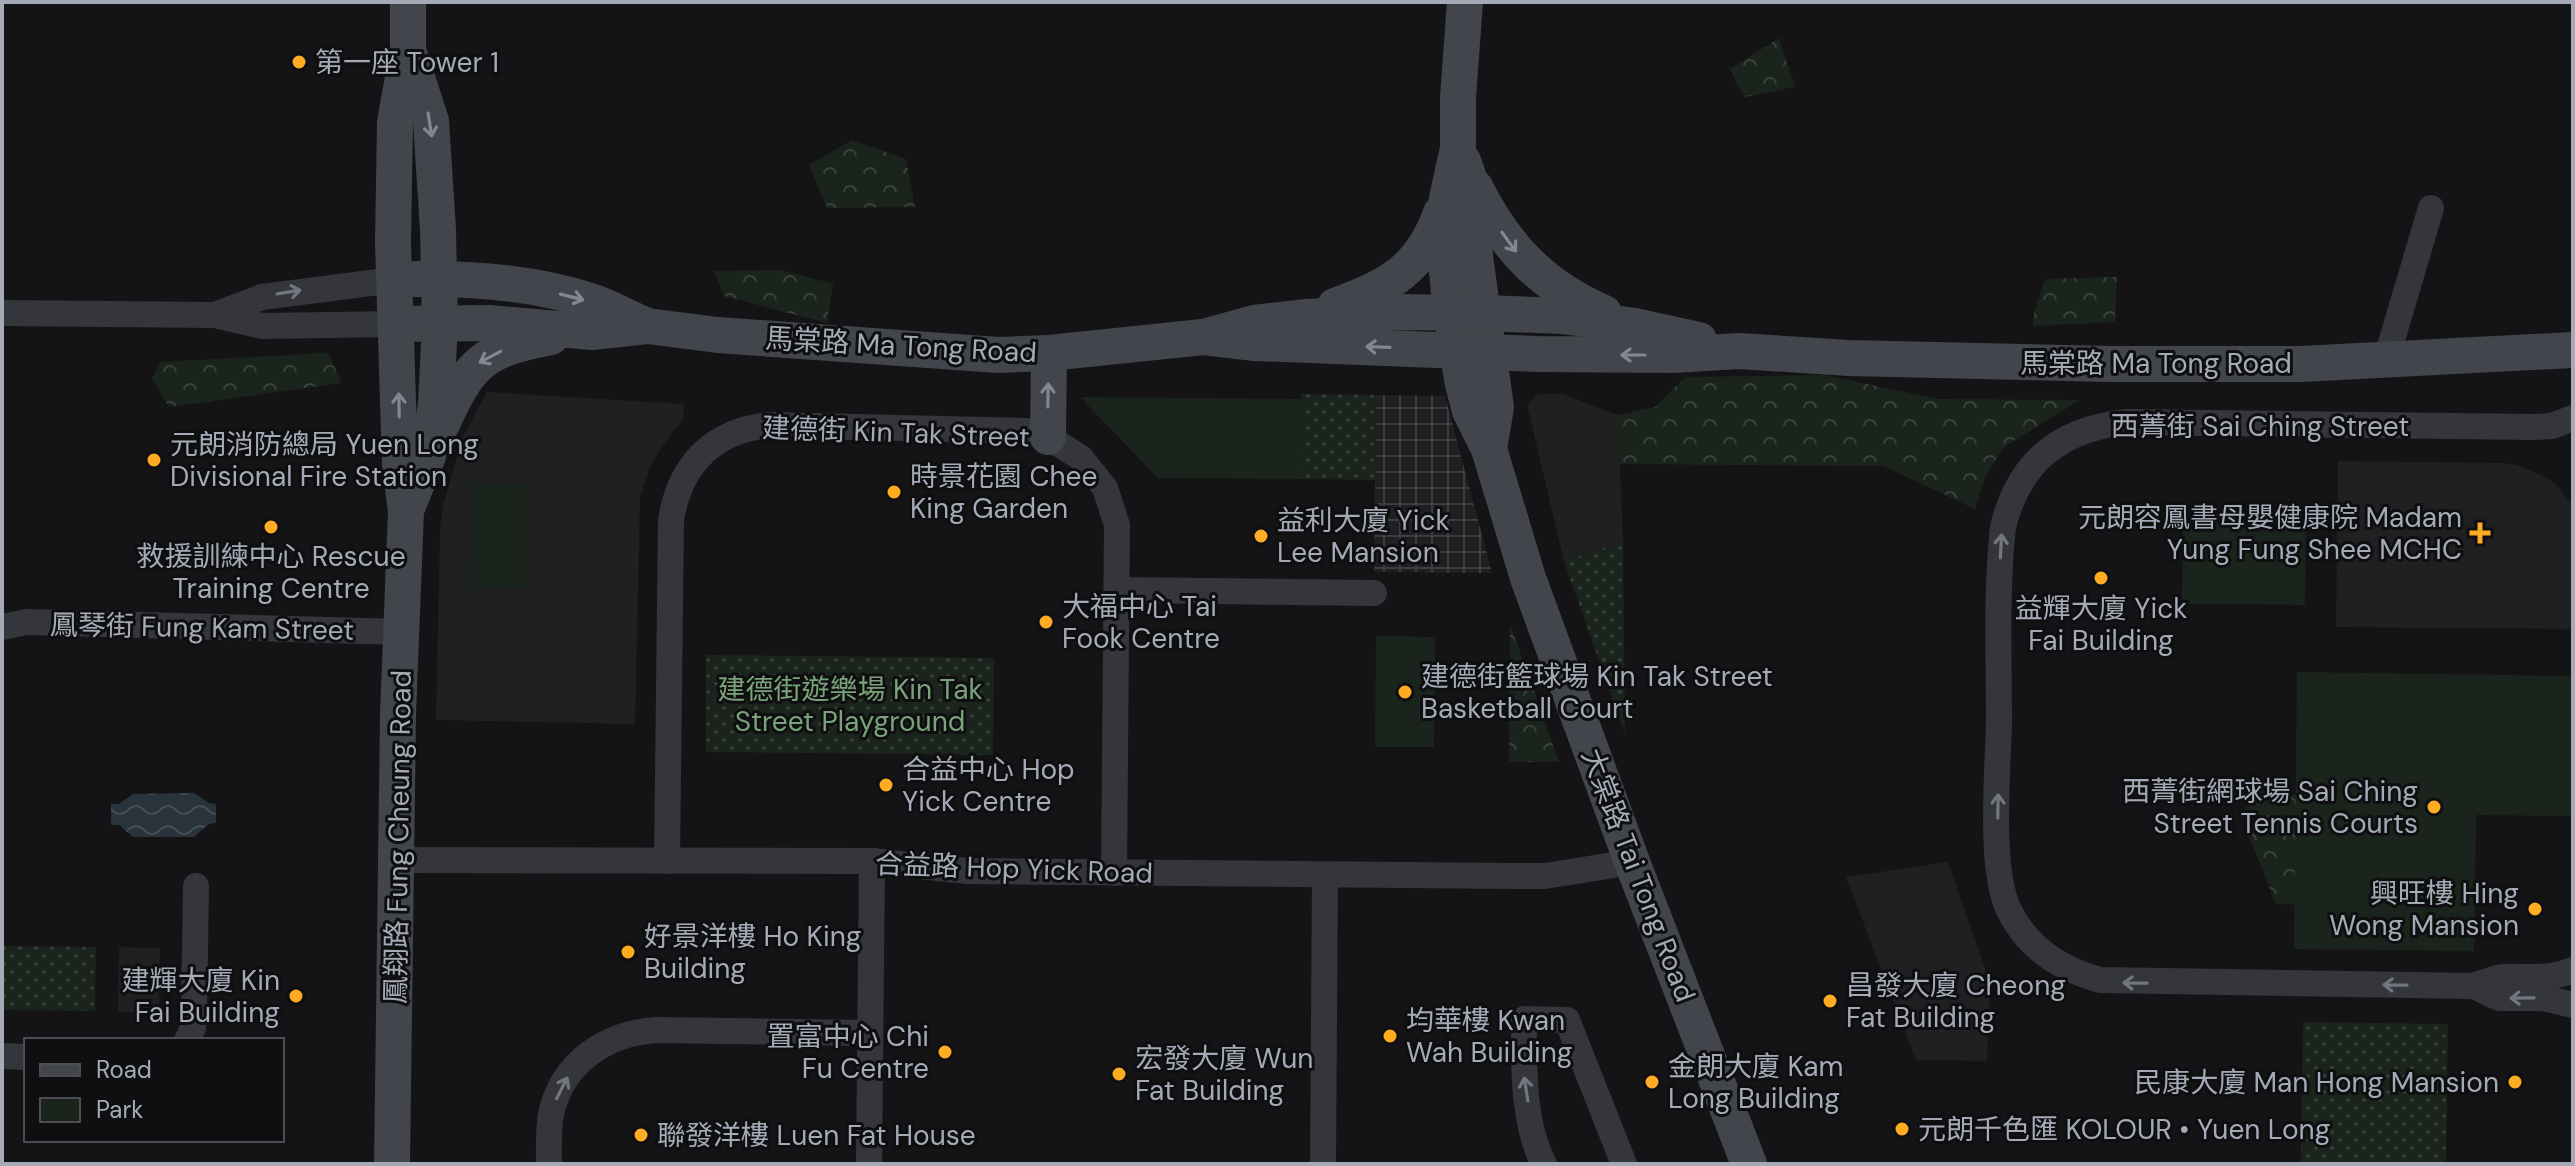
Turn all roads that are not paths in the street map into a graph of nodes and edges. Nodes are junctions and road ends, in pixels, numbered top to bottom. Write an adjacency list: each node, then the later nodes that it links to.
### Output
1 (408, 2): 3 (street)
2 (1465, 2): 4 (street, 大棠路 Tai Tong Road)
3 (408, 50): 6 (street, 鳳翔路 Fung Cheung Road, one-way to 6); 7 (street, 鳳翔路 Fung Cheung Road)
4 (1458, 174): 9 (street, 大棠路 Tai Tong Road); 11 (street); 15 (street, one-way to 15)
5 (2431, 208): 22 (street)
6 (439, 279): 7 (street, 馬棠路 Ma Tong Road); 12 (street, 鳳翔路 Fung Cheung Road); 14 (street, 馬棠路 Ma Tong Road, one-way to 14)
7 (394, 280): 10 (street, one-way to 7); 13 (street, 鳳翔路 Fung Cheung Road)
8 (2, 313): 10 (street)
9 (1467, 313): 11 (street, 馬棠路 Ma Tong Road); 15 (street, 馬棠路 Ma Tong Road); 19 (street, 大棠路 Tai Tong Road)
10 (215, 315): 13 (street)
11 (1307, 317): 17 (street, 馬棠路 Ma Tong Road)
12 (440, 323): 13 (street, 馬棠路 Ma Tong Road); 16 (street, 馬棠路 Ma Tong Road); 27 (street, 鳳翔路 Fung Cheung Road)
13 (395, 324): 28 (street, 鳳翔路 Fung Cheung Road, one-way to 13)
14 (647, 326): 16 (street, 馬棠路 Ma Tong Road); 21 (street, 馬棠路 Ma Tong Road)
15 (1635, 326): 20 (street, 馬棠路 Ma Tong Road)
16 (592, 332): 27 (street, one-way to 27)
17 (1203, 337): 19 (street, 馬棠路 Ma Tong Road, one-way to 17); 21 (street, 馬棠路 Ma Tong Road)
18 (2573, 350): 22 (street, 馬棠路 Ma Tong Road)
19 (1472, 351): 20 (street, 馬棠路 Ma Tong Road, one-way to 19); 36 (street, 大棠路 Tai Tong Road)
20 (1739, 351): 22 (street, 馬棠路 Ma Tong Road)
21 (1049, 353): 25 (street, one-way to 21)
22 (2386, 360)
23 (2573, 418): 24 (street)
24 (2535, 427): 26 (street); 41 (street, 西菁街 Sai Ching Street, one-way to 24)
25 (1048, 437): 29 (street, 建德街 Kin Tak Street); 34 (street, 建德街 Kin Tak Street)
26 (2573, 439)
27 (428, 456): 28 (street, 鳳翔路 Fung Cheung Road)
28 (406, 511): 32 (street, 鳳翔路 Fung Cheung Road)
29 (1118, 590): 30 (street); 37 (street, 建德街 Kin Tak Street)
30 (1374, 593)
31 (2, 627): 32 (street, 鳳琴街 Fung Kam Street)
32 (402, 632): 33 (street, 鳳翔路 Fung Cheung Road)
33 (395, 860): 34 (street, 合益路 Hop Yick Road); 47 (street, 鳳翔路 Fung Cheung Road)
34 (667, 861): 35 (street, 合益路 Hop Yick Road)
35 (872, 861): 37 (street, 合益路 Hop Yick Road); 43 (street)
36 (1632, 862): 38 (street, 合益路 Hop Yick Road); 53 (street, 大棠路 Tai Tong Road)
37 (1114, 873): 38 (street, 合益路 Hop Yick Road)
38 (1325, 875): 50 (street)
39 (196, 886): 44 (street)
40 (2573, 970): 41 (street, 西菁街 Sai Ching Street)
41 (2473, 986): 42 (street, 西菁街 Sai Ching Street, one-way to 41)
42 (2573, 1005)
43 (870, 1033): 48 (street, one-way to 43); 49 (street)
44 (188, 1038)
45 (2, 1056): 46 (street)
46 (24, 1057)
47 (392, 1164)
48 (549, 1164)
49 (869, 1164)
50 (1323, 1164)
51 (1544, 1164): 52 (street, one-way to 52)
52 (1624, 1164)
53 (1749, 1164)

